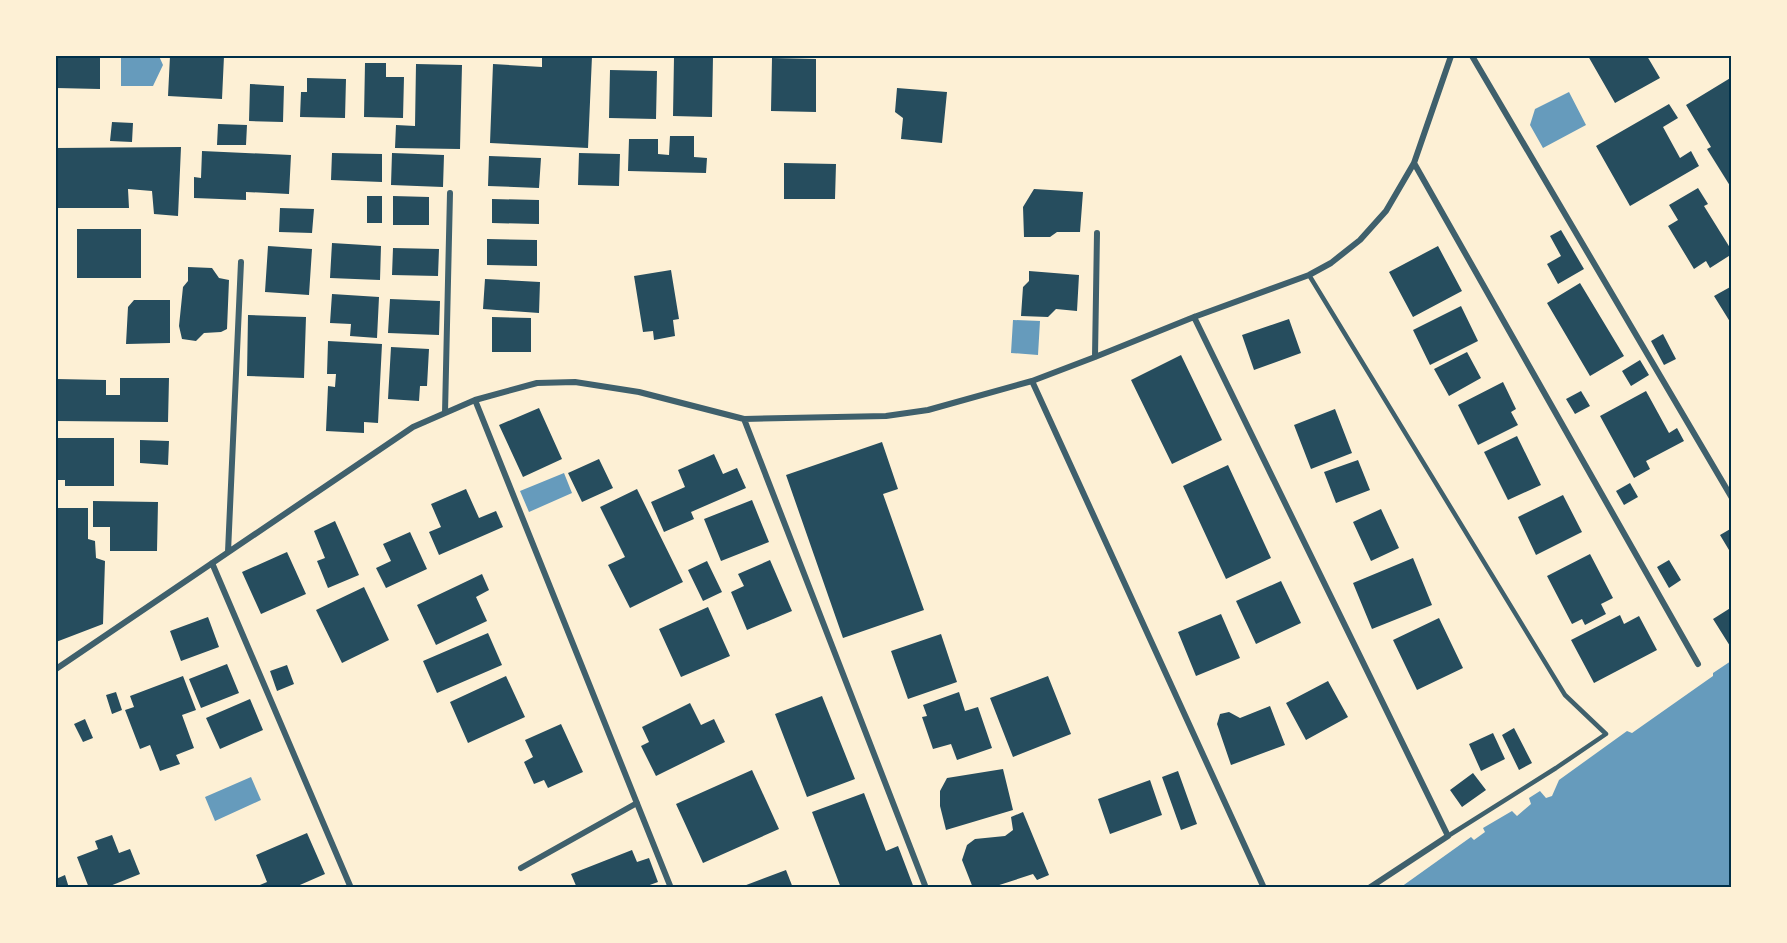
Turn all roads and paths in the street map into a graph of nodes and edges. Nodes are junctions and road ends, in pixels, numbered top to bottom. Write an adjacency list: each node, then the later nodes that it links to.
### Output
1 (1450, 56): 3 (street)
2 (1472, 56): 14 (street)
3 (1414, 163): 7 (street); 17 (street)
4 (450, 193): 12 (street)
5 (1097, 233): 9 (street)
6 (241, 262): 15 (street)
7 (1309, 275): 8 (street); 20 (lane)
8 (1194, 316): 9 (street); 20 (street)
9 (1095, 357): 10 (street)
10 (1032, 381): 13 (street); 25 (street)
11 (475, 400): 12 (street); 13 (street); 19 (street)
12 (445, 413): 15 (street)
13 (744, 419): 24 (street)
14 (1731, 498)
15 (228, 552): 16 (street)
16 (212, 563): 18 (street); 22 (street)
17 (1698, 664)
18 (56, 669)
19 (637, 802): 21 (street); 23 (street)
20 (1448, 836): 26 (street)
21 (521, 868)
22 (351, 888)
23 (671, 888)
24 (926, 888)
25 (1264, 888)
26 (1369, 888)

